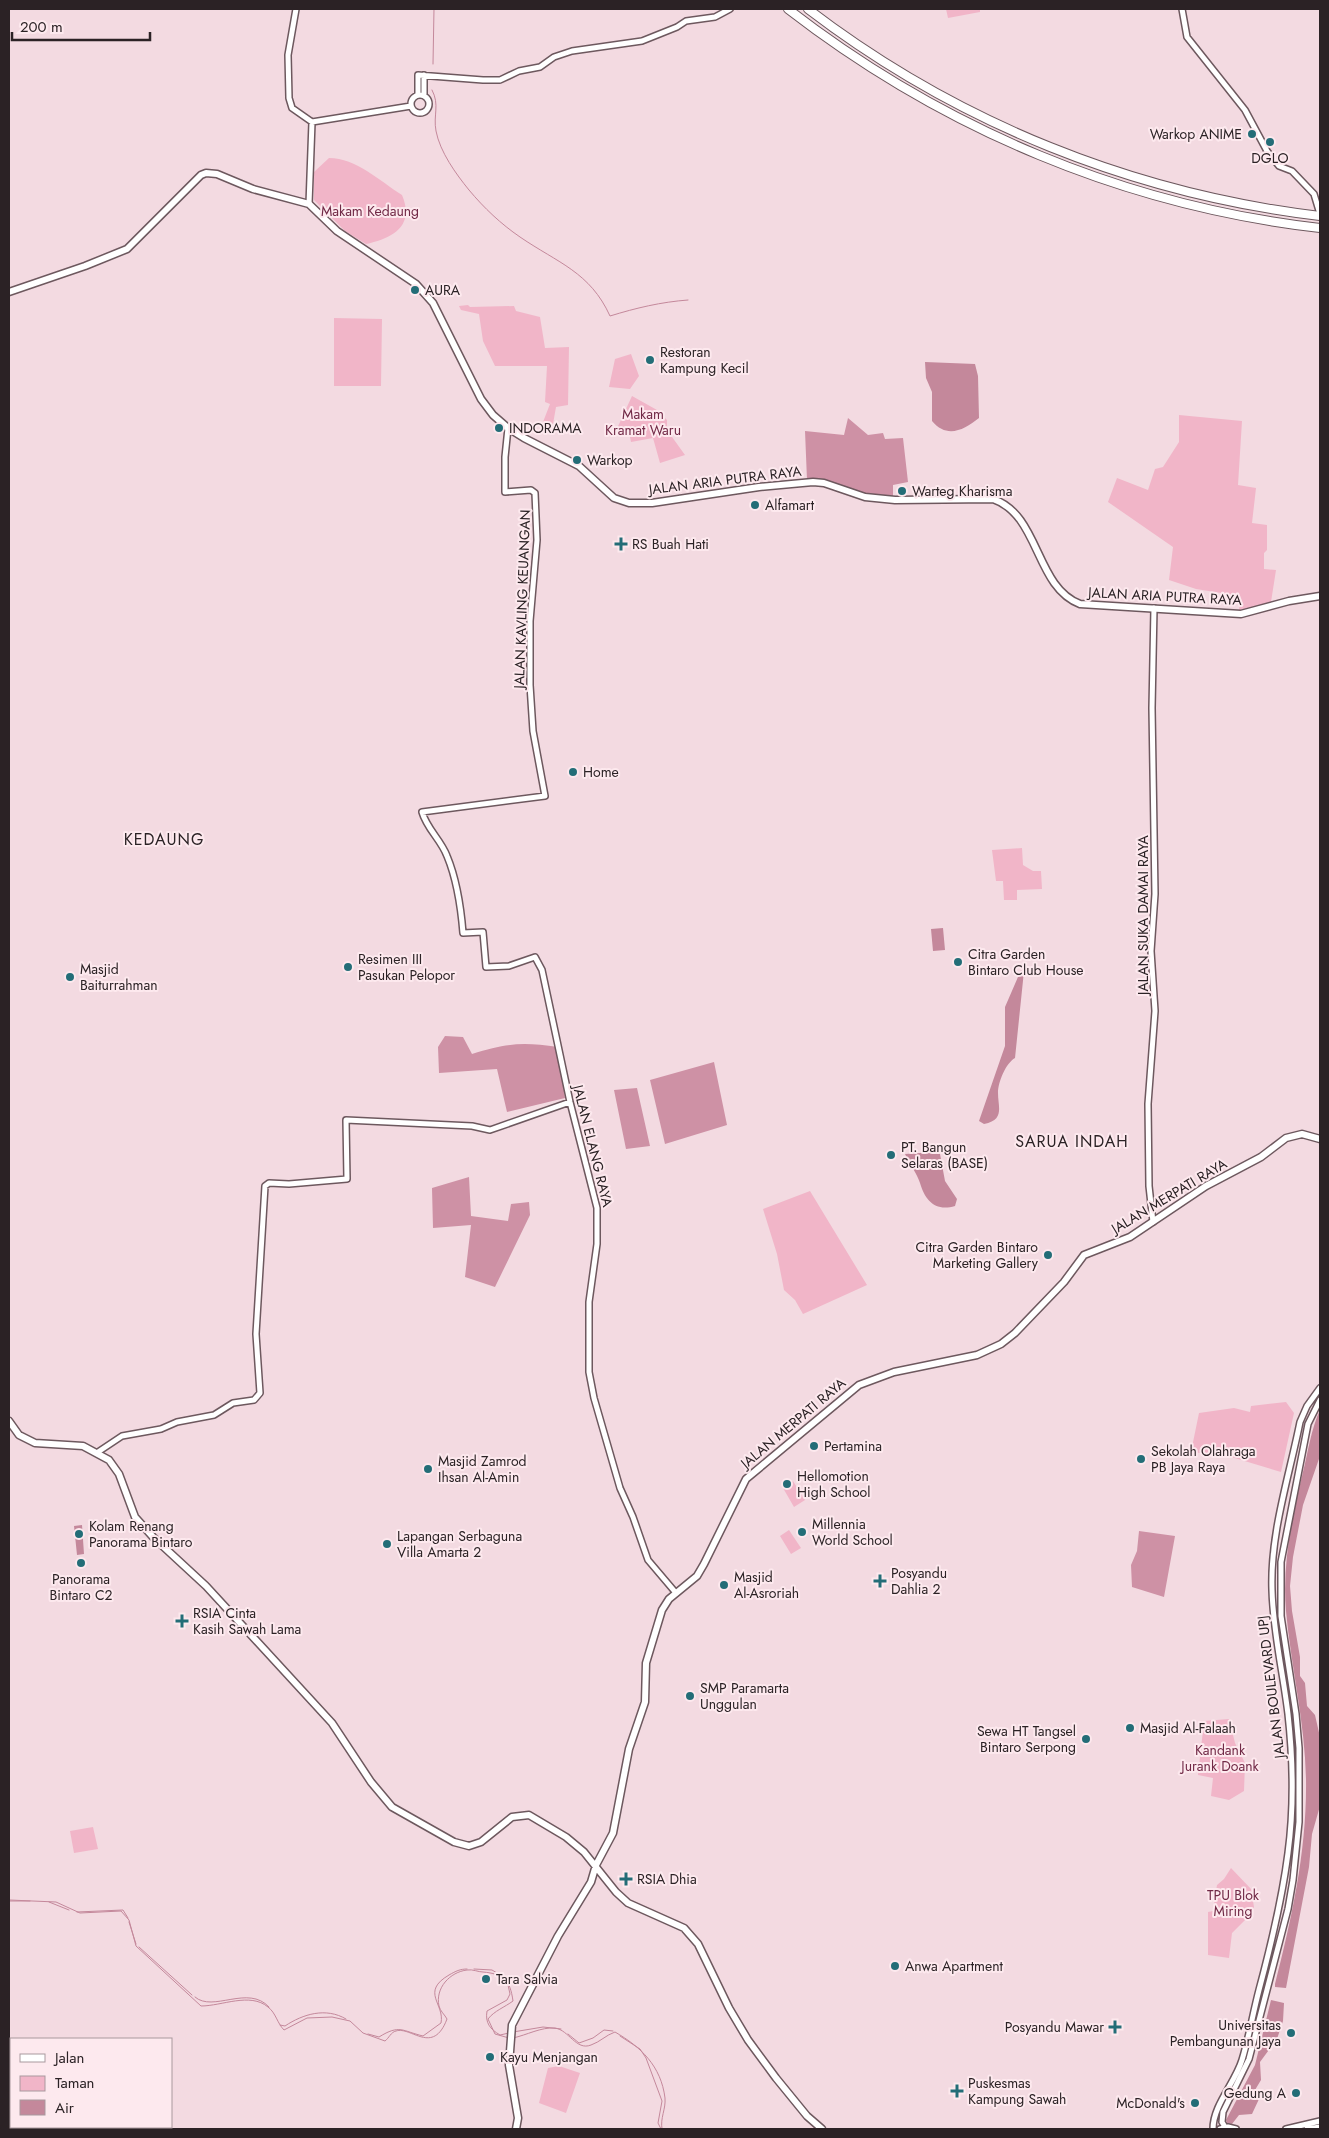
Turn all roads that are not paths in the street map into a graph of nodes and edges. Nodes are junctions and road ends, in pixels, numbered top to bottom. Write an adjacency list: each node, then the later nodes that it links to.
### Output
1 (296, 9): 9 (street)
2 (730, 9): 6 (street)
3 (788, 9): 12 (highway)
4 (808, 9): 11 (highway)
5 (1182, 9): 11 (street)
6 (424, 75): 7 (street); 7 (street)
7 (421, 95): 8 (street); 8 (street)
8 (411, 106): 9 (street)
9 (312, 122): 10 (street)
10 (309, 204): 13 (main road, JALAN ARIA PUTRA RAYA); 14 (main road, JALAN ARIA PUTRA RAYA)
11 (1320, 215)
12 (1320, 228)
13 (9, 292)
14 (508, 428): 16 (main road, JALAN ARIA PUTRA RAYA); 17 (street, JALAN KAVLING KEUANGAN)
15 (1320, 596): 16 (main road, JALAN ARIA PUTRA RAYA)
16 (1154, 608): 20 (street, JALAN SUKA DAMAI RAYA)
17 (535, 958): 18 (street, JALAN ELANG RAYA)
18 (570, 1102): 24 (street); 25 (street, JALAN ELANG RAYA)
19 (1320, 1139): 20 (main road, JALAN MERPATI RAYA)
20 (1153, 1222): 25 (main road, JALAN MERPATI RAYA)
21 (1320, 1388): 27 (street, JALAN BOULEVARD UPJ)
22 (1320, 1400): 28 (street, JALAN BOULEVARD UPJ)
23 (9, 1421): 24 (main road)
24 (98, 1452): 26 (main road)
25 (676, 1593): 26 (main road, JALAN MERPATI RAYA)
26 (596, 1865): 32 (main road, JALAN MERPATI RAYA); 33 (main road)
27 (1260, 1987): 28 (street); 34 (street, JALAN BOULEVARD UPJ)
28 (1267, 1989): 31 (street, JALAN BOULEVARD UPJ)
29 (1320, 2121): 36 (street)
30 (1320, 2127): 37 (street)
31 (1223, 2128): 35 (street)
32 (516, 2129)
33 (822, 2129)
34 (1213, 2129)
35 (1236, 2129)
36 (1286, 2129)
37 (1307, 2129)

